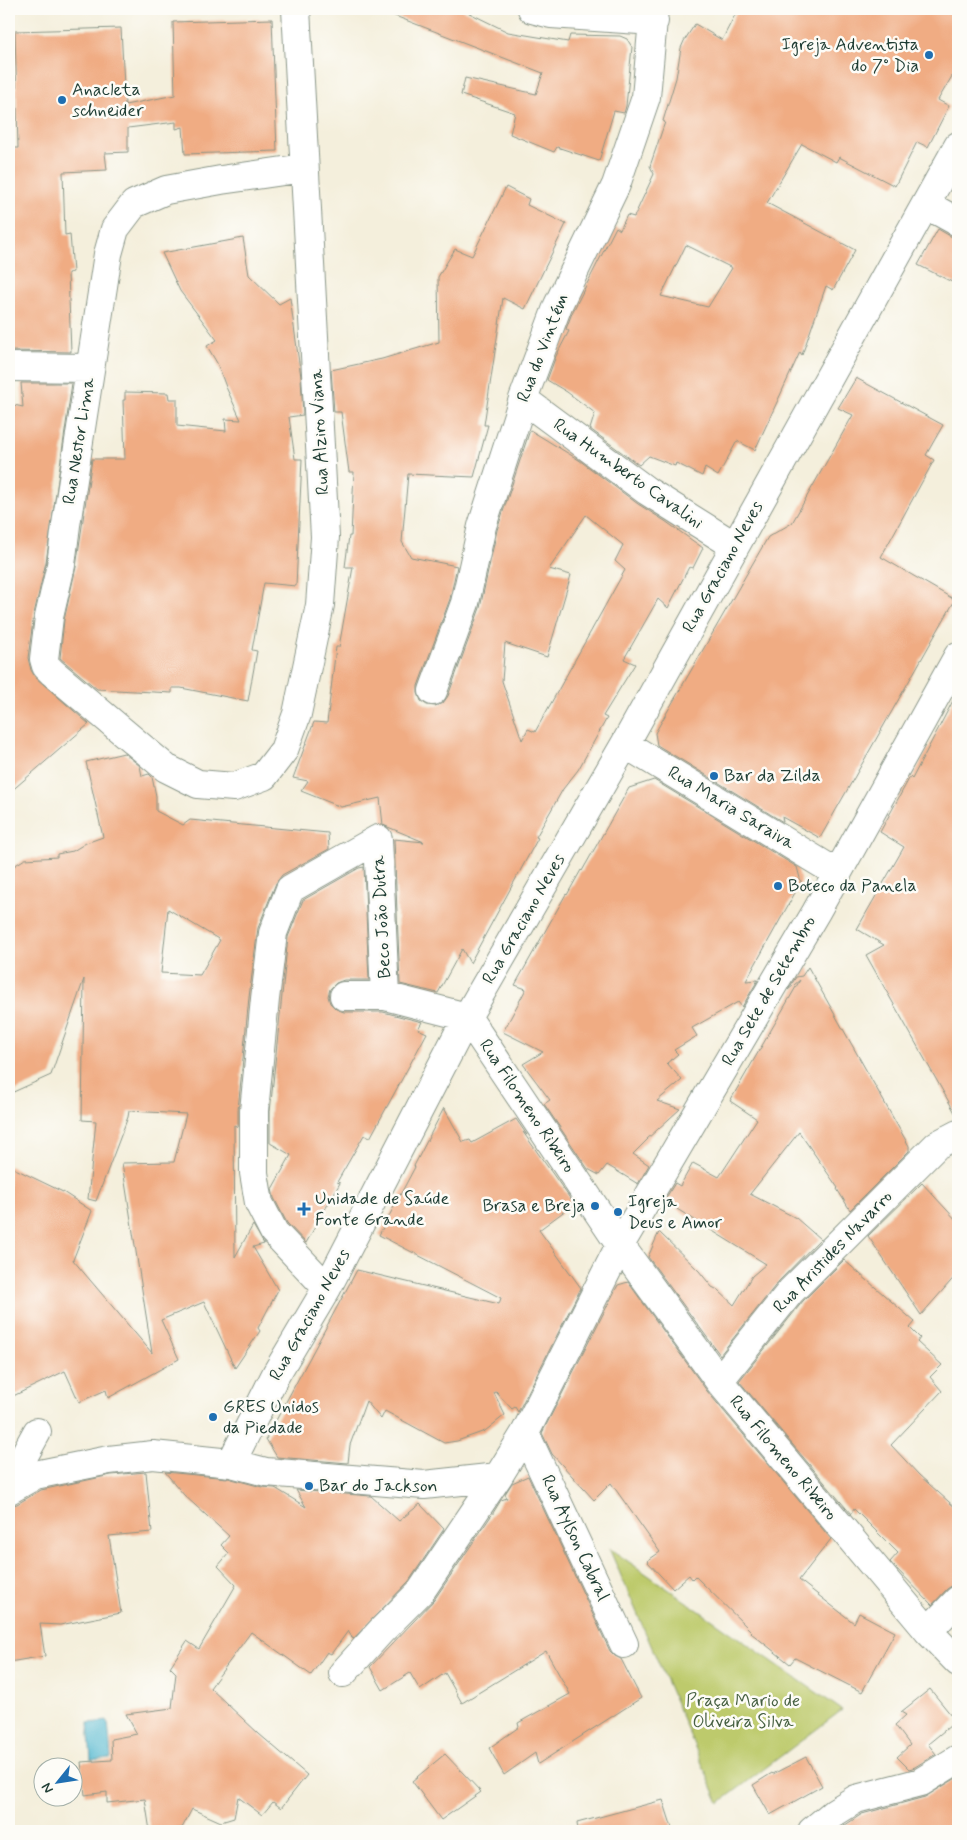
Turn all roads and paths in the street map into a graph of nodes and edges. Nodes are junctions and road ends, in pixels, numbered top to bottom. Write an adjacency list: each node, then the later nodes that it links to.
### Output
1 (296, 9): 5 (street, Rua Alziro Viana)
2 (532, 9): 3 (street)
3 (654, 15): 10 (street, Rua do Vintém)
4 (958, 146): 6 (street, Rua Graciano Neves)
5 (304, 168): 9 (street, Rua Nestor Lima); 16 (street, Rua Alziro Viana)
6 (927, 205): 7 (street); 11 (street, Rua Graciano Neves)
7 (958, 222)
8 (9, 367): 9 (street)
9 (90, 368): 16 (street, Rua Nestor Lima)
10 (523, 400): 11 (street, Rua Humberto Cavalini); 14 (street, Rua do Vintém)
11 (735, 546): 15 (street, Rua Graciano Neves)
12 (958, 656): 13 (street, Rua Sete de Setembro)
13 (952, 677): 17 (street, Rua Sete de Setembro)
14 (433, 691)
15 (625, 744): 17 (street, Rua Maria Saraiva); 20 (street, Rua Graciano Neves)
16 (198, 784)
17 (837, 873): 22 (street, Rua Sete de Setembro)
18 (344, 996): 19 (street)
19 (386, 996): 20 (street); 23 (street, Beco João Dutra)
20 (467, 1017): 22 (street, Rua Filomeno Ribeiro); 23 (street, Rua Graciano Neves)
21 (958, 1134): 24 (street, Rua Aristides Navarro)
22 (620, 1245): 24 (street, Rua Filomeno Ribeiro); 26 (street)
23 (327, 1288): 27 (street, Rua Graciano Neves)
24 (719, 1381): 31 (street, Rua Filomeno Ribeiro)
25 (37, 1432): 28 (street)
26 (525, 1433): 29 (street); 32 (street, Rua Aylson Cabral)
27 (231, 1463): 28 (street); 29 (street)
28 (17, 1477)
29 (498, 1477): 34 (street)
30 (958, 1600): 31 (street)
31 (928, 1631): 33 (street, Rua Filomeno Ribeiro)
32 (624, 1644)
33 (958, 1662)
34 (343, 1673)
35 (958, 1759): 36 (street)
36 (812, 1831)

